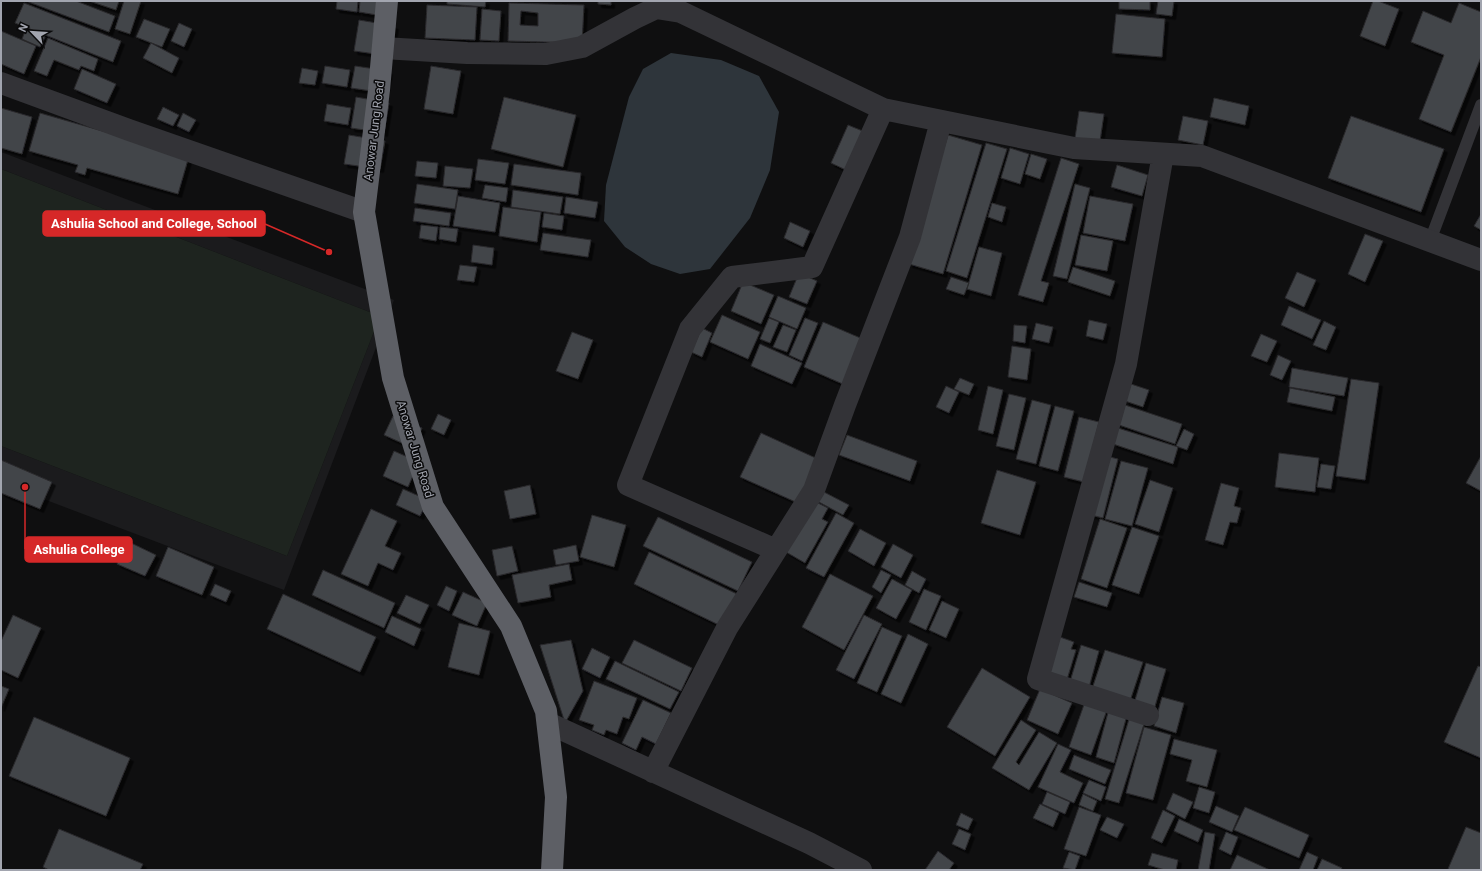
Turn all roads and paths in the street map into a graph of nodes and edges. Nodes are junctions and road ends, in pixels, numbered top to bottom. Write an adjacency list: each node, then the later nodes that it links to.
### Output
1 (387, 1): 2 (highway, Anowar Jung Road)
2 (383, 48): 5 (street); 8 (highway, Anowar Jung Road)
3 (1, 83): 8 (street)
4 (1481, 105): 9 (lane)
5 (882, 110): 6 (street); 11 (street)
6 (941, 121): 7 (street); 11 (street)
7 (1163, 154): 9 (street); 12 (street)
8 (364, 212): 13 (highway, Anowar Jung Road)
9 (1430, 241): 10 (street)
10 (1481, 260)
11 (776, 550): 14 (street)
12 (1148, 715)
13 (548, 723): 14 (street); 15 (highway, Anowar Jung Road)
14 (653, 772): 16 (street)
15 (552, 870)
16 (861, 870)

